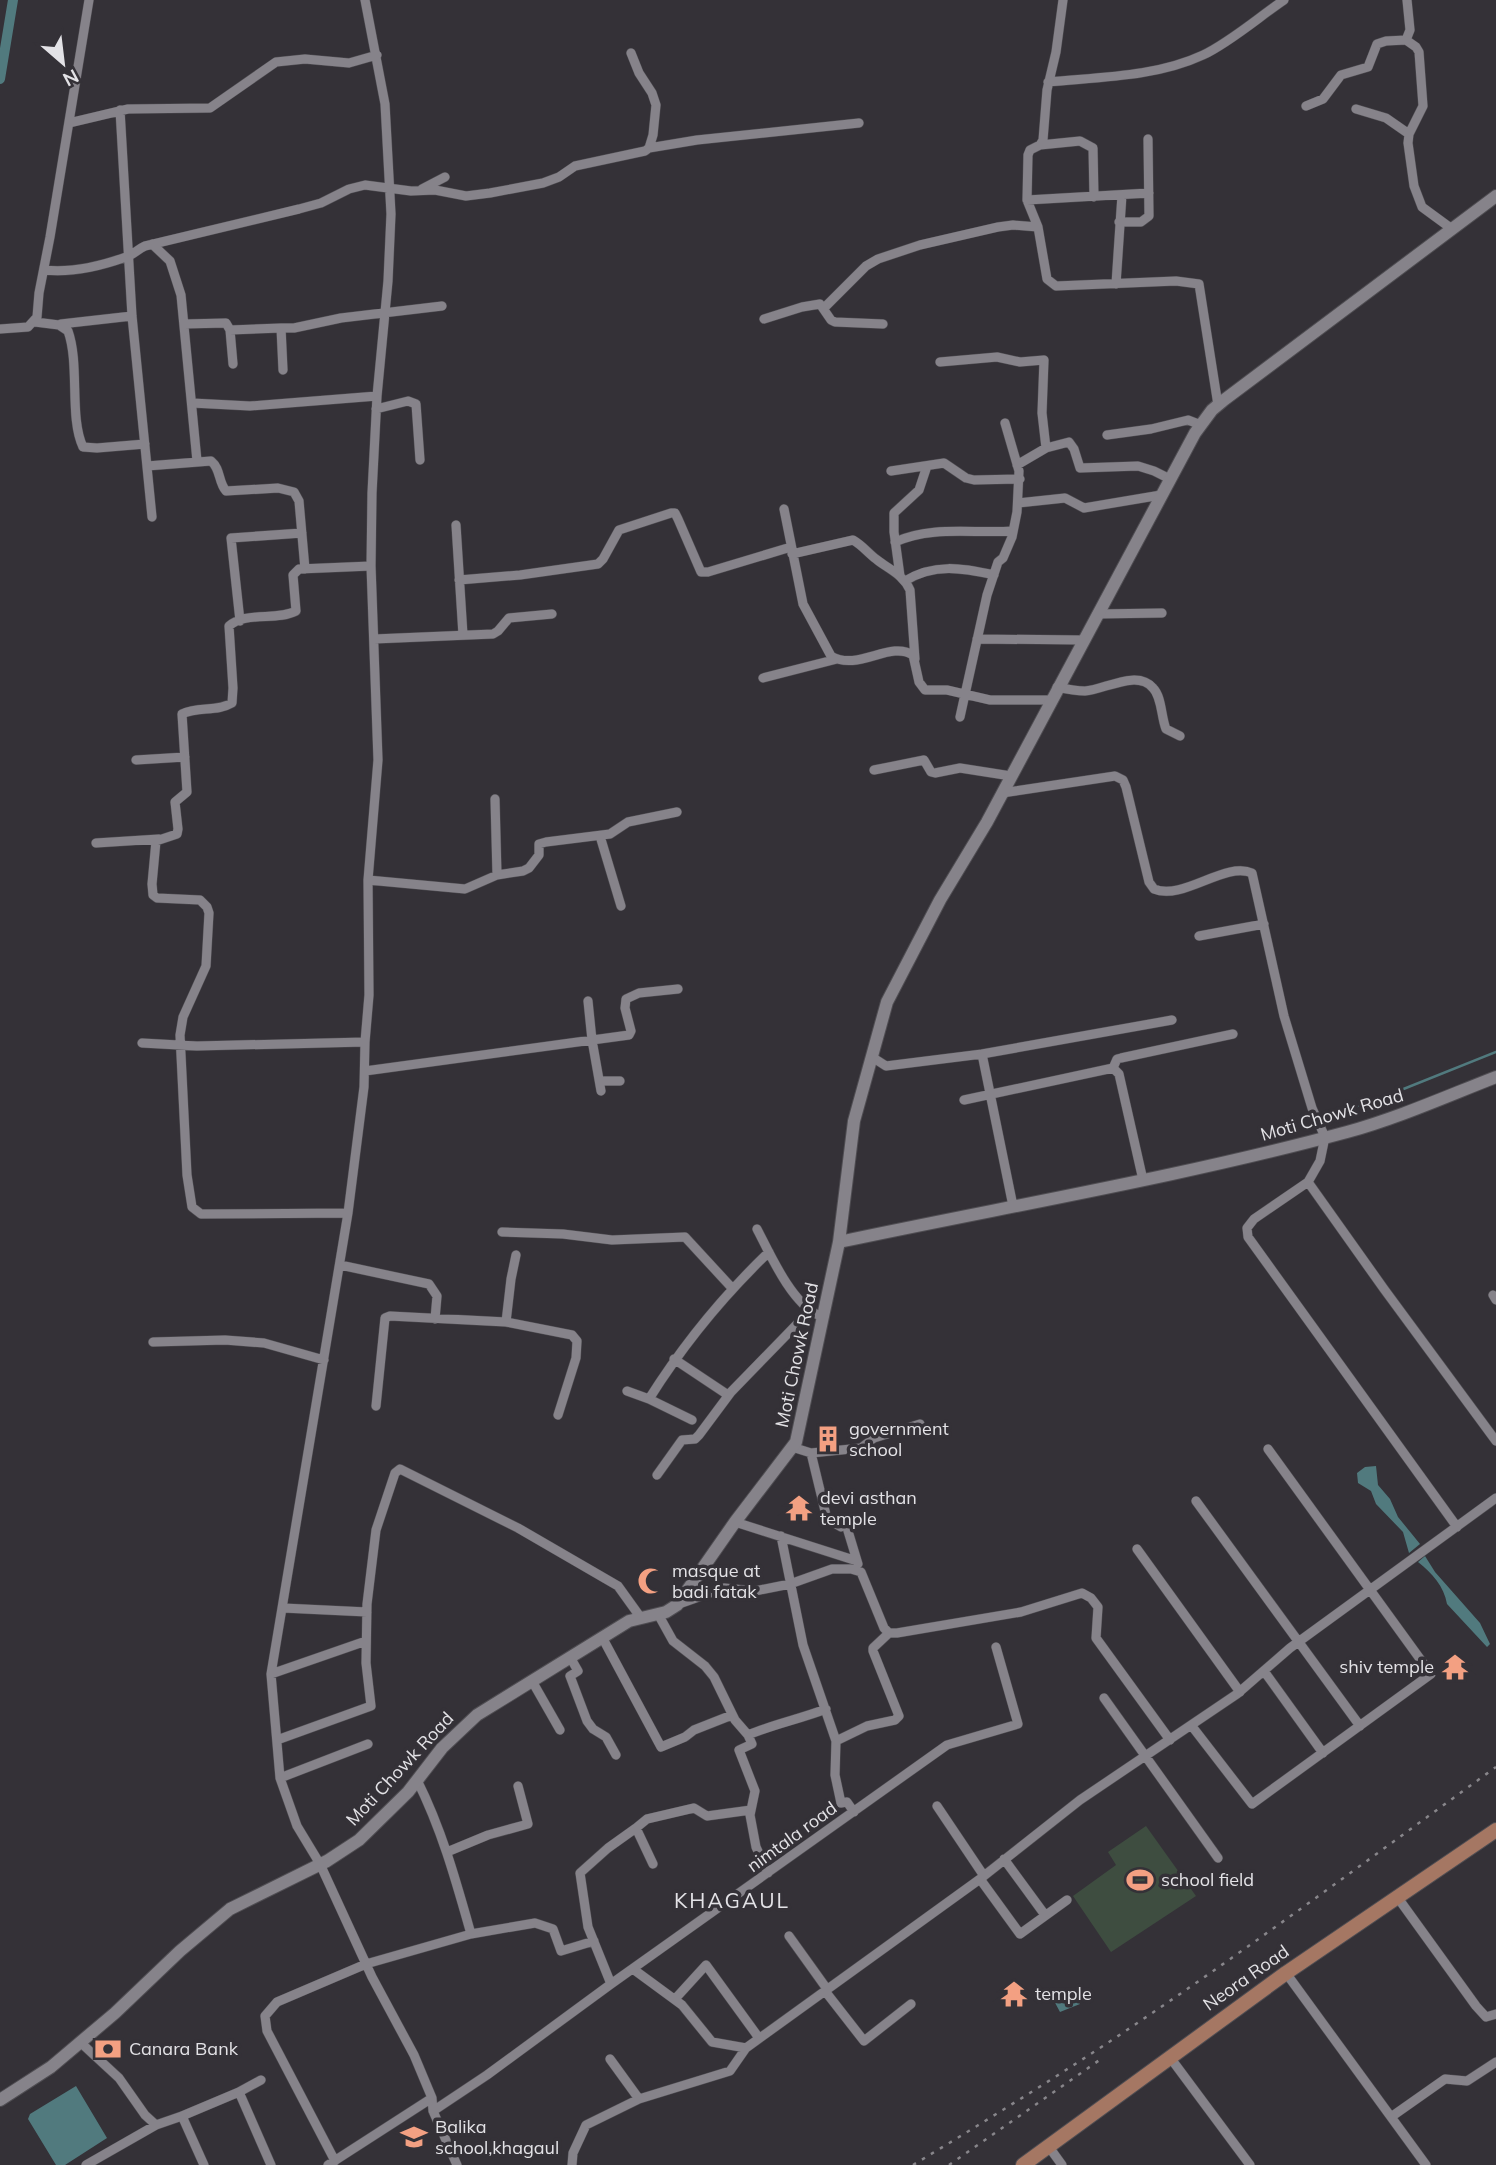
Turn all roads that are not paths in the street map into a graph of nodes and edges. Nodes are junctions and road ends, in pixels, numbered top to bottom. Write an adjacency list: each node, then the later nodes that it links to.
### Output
1 (89, 0): 13 (street)
2 (365, 0): 8 (street)
3 (1063, 0): 9 (street)
4 (1284, 0): 9 (street)
5 (1407, 0): 6 (street)
6 (1406, 40): 10 (street); 15 (street)
7 (631, 52): 18 (street)
8 (377, 55): 12 (street); 20 (street)
9 (1048, 82): 17 (street)
10 (1306, 106)
11 (1356, 109): 15 (street)
12 (120, 110): 13 (street); 31 (street)
13 (69, 123): 32 (street)
14 (859, 123): 18 (street)
15 (1409, 134): 29 (street)
16 (1148, 139): 22 (street)
17 (1040, 145): 24 (street); 26 (street)
18 (649, 148): 21 (street)
19 (445, 177): 21 (street)
20 (391, 187): 21 (street); 30 (street); 36 (street)
21 (418, 191)
22 (1149, 193): 23 (street); 27 (street)
23 (1122, 195): 24 (street); 27 (street)
24 (1094, 197): 26 (street)
25 (1495, 199): 29 (street)
26 (1027, 200): 28 (street)
27 (1119, 222): 33 (street)
28 (1038, 228): 33 (street); 35 (street)
29 (1452, 229): 51 (street)
30 (152, 244): 31 (street); 40 (street)
31 (130, 256): 32 (street); 37 (street)
32 (44, 270): 39 (street)
33 (1116, 284): 51 (street)
34 (442, 306): 36 (street)
35 (824, 308): 38 (street); 41 (street)
36 (385, 312): 43 (street); 49 (street)
37 (132, 316): 42 (street); 56 (street)
38 (764, 319)
39 (35, 322): 42 (street); 44 (street)
40 (184, 324): 45 (street); 50 (street)
41 (883, 324)
42 (59, 325): 56 (street)
43 (281, 328): 45 (street); 48 (street)
44 (0, 329)
45 (230, 330): 47 (street)
46 (940, 362): 57 (street)
47 (233, 364)
48 (283, 370)
49 (376, 396): 50 (street); 52 (street)
50 (192, 403): 59 (street)
51 (1218, 405): 54 (street)
52 (376, 409): 58 (street); 75 (street)
53 (1005, 423): 60 (street)
54 (1200, 425): 55 (street); 65 (street)
55 (1107, 435)
56 (145, 444): 61 (street)
57 (1046, 448): 60 (street); 65 (street)
58 (420, 460)
59 (197, 461): 61 (street); 72 (street)
60 (1017, 465): 64 (street)
61 (147, 466): 69 (street)
62 (926, 466): 63 (street); 64 (street); 73 (street)
63 (891, 471)
64 (1020, 479): 67 (street)
65 (1170, 479): 66 (street)
66 (1161, 495): 67 (street); 82 (street)
67 (1018, 503): 71 (street)
68 (784, 509): 74 (street)
69 (152, 517)
70 (456, 525): 79 (street)
71 (1013, 531): 73 (street); 77 (street)
72 (302, 533): 76 (street); 83 (street)
73 (895, 542): 78 (street)
74 (791, 550): 78 (street); 79 (street); 88 (street)
75 (371, 566): 76 (street); 85 (street)
76 (305, 569): 83 (street)
77 (994, 575): 78 (street); 86 (street)
78 (902, 578): 89 (street)
79 (459, 580): 84 (street)
80 (1162, 613): 82 (street)
81 (552, 614): 84 (street)
82 (1097, 614): 87 (street)
83 (240, 621): 96 (street)
84 (463, 635): 85 (street)
85 (374, 639): 107 (street)
86 (978, 639): 87 (street); 92 (street)
87 (1082, 640): 91 (street)
88 (836, 659): 89 (street); 90 (street)
89 (915, 660): 92 (street)
90 (763, 678)
91 (1058, 687): 93 (street); 95 (street)
92 (965, 696): 93 (street); 94 (street)
93 (1051, 700): 99 (street)
94 (960, 717)
95 (1180, 736)
96 (185, 757): 97 (street); 104 (street)
97 (136, 760)
98 (874, 770): 99 (street)
99 (1011, 776): 100 (street)
100 (1002, 793): 109 (street); 120 (street)
101 (495, 799): 106 (street)
102 (677, 812): 103 (street)
103 (600, 836): 106 (street); 108 (street)
104 (159, 839): 105 (street); 118 (street)
105 (96, 843)
106 (497, 875): 107 (street)
107 (368, 880): 116 (street)
108 (621, 906)
109 (1264, 924): 110 (street); 127 (street)
110 (1199, 936)
111 (678, 989): 115 (street)
112 (588, 1001): 115 (street)
113 (1172, 1020): 119 (street)
114 (1233, 1034): 121 (street)
115 (592, 1040): 122 (street); 124 (street)
116 (365, 1042): 118 (street); 122 (street)
117 (142, 1043): 118 (street)
118 (180, 1045): 131 (street)
119 (982, 1054): 120 (street); 125 (street)
120 (872, 1057): 134 (street)
121 (1113, 1068): 125 (street); 128 (street)
122 (365, 1071): 131 (street)
123 (1496, 1077): 127 (street, Moti Chowk Road)
124 (620, 1081)
125 (989, 1095): 126 (street); 130 (street)
126 (964, 1100)
127 (1325, 1137): 128 (street, Moti Chowk Road); 129 (street)
128 (1143, 1180): 130 (street, Moti Chowk Road)
129 (1308, 1182): 152 (street); 160 (street)
130 (1013, 1206): 134 (street, Moti Chowk Road)
131 (348, 1213): 137 (street)
132 (757, 1228): 135 (street)
133 (502, 1232): 138 (street)
134 (839, 1242): 139 (street, Moti Chowk Road)
135 (769, 1252): 138 (street); 139 (street)
136 (516, 1255): 141 (street)
137 (340, 1265): 140 (street); 144 (street)
138 (732, 1288): 143 (street)
139 (818, 1315): 146 (street); 153 (street, Moti Chowk Road)
140 (435, 1319): 141 (street); 148 (street)
141 (506, 1322): 149 (street)
142 (153, 1342): 144 (street)
143 (674, 1359): 146 (street); 147 (street)
144 (324, 1360): 168 (street)
145 (627, 1391): 147 (street)
146 (728, 1395): 156 (street)
147 (649, 1399): 150 (street)
148 (376, 1406)
149 (558, 1415)
150 (692, 1420)
151 (920, 1424): 155 (street)
152 (1496, 1441)
153 (792, 1447): 155 (street); 159 (street, Moti Chowk Road)
154 (1268, 1449): 166 (street)
155 (811, 1453): 163 (street)
156 (657, 1475)
157 (1496, 1498): 160 (street)
158 (1196, 1501): 175 (street)
159 (735, 1521): 161 (street); 167 (street, Moti Chowk Road)
160 (1457, 1527): 166 (street)
161 (781, 1536): 163 (street); 165 (street)
162 (1137, 1549): 181 (street)
163 (857, 1561): 164 (street)
164 (860, 1572): 165 (street); 172 (street)
165 (790, 1584): 167 (street); 183 (street)
166 (1370, 1590): 175 (street); 186 (street)
167 (677, 1605): 170 (street, Moti Chowk Road)
168 (283, 1608): 169 (street); 179 (street)
169 (367, 1612): 171 (street); 174 (street)
170 (658, 1614): 171 (street, Moti Chowk Road); 184 (street)
171 (641, 1618): 173 (street, Moti Chowk Road)
172 (889, 1633): 190 (street); 191 (street)
173 (601, 1637): 177 (street, Moti Chowk Road); 184 (street)
174 (366, 1641): 179 (street); 189 (street)
175 (1299, 1642): 178 (street); 186 (street)
176 (996, 1647): 201 (street, nimtala road)
177 (570, 1657): 180 (street, Moti Chowk Road); 194 (street)
178 (1264, 1671): 181 (street); 193 (street)
179 (271, 1674): 189 (street)
180 (532, 1681): 187 (street); 197 (street, Moti Chowk Road)
181 (1240, 1692): 185 (street)
182 (1104, 1698): 195 (street)
183 (826, 1709): 188 (street); 191 (street)
184 (733, 1715): 188 (street)
185 (1191, 1726): 190 (street); 193 (street)
186 (1360, 1726): 193 (street)
187 (560, 1730)
188 (748, 1735): 200 (street)
189 (277, 1740): 196 (street)
190 (1170, 1740): 195 (street)
191 (836, 1741): 201 (street)
192 (368, 1744): 196 (street)
193 (1323, 1753)
194 (616, 1755)
195 (1145, 1757): 205 (street); 206 (street)
196 (280, 1777): 207 (street)
197 (417, 1780): 204 (street); 207 (street, Moti Chowk Road)
198 (518, 1786): 204 (street)
199 (937, 1806): 210 (street)
200 (751, 1810): 202 (street); 209 (street)
201 (854, 1812): 209 (street, nimtala road)
202 (636, 1828): 208 (street); 216 (street)
203 (1496, 1829): 211 (main road, Neora Road)
204 (447, 1852): 214 (street)
205 (1218, 1858)
206 (1004, 1859): 210 (street); 213 (street)
207 (320, 1864): 217 (street); 226 (street, Moti Chowk Road)
208 (653, 1864)
209 (768, 1873): 218 (street, nimtala road)
210 (982, 1878): 213 (street); 221 (street)
211 (1398, 1898): 219 (main road, Neora Road); 224 (street)
212 (1067, 1900): 213 (street)
213 (1045, 1915)
214 (471, 1934): 216 (street); 217 (street)
215 (789, 1936): 221 (street)
216 (594, 1941): 220 (street)
217 (366, 1964): 233 (street); 241 (street)
218 (633, 1969): 220 (street, nimtala road); 222 (street)
219 (1286, 1973): 228 (main road, Neora Road); 238 (street)
220 (611, 1984): 236 (street, nimtala road)
221 (826, 1990): 223 (street); 225 (street)
222 (675, 1999): 225 (street); 227 (street)
223 (911, 2004)
224 (1496, 2014)
225 (759, 2038): 227 (street)
226 (80, 2042): 234 (street, Moti Chowk Road); 239 (street)
227 (746, 2048): 235 (street)
228 (1169, 2056): 240 (main road, Neora Road); 249 (street)
229 (610, 2059): 235 (street)
230 (1496, 2062): 238 (street)
231 (261, 2080): 232 (street)
232 (239, 2092): 237 (street); 244 (street)
233 (432, 2098): 236 (street); 241 (street)
234 (0, 2099)
235 (639, 2099): 246 (street)
236 (433, 2111): 245 (street)
237 (182, 2116): 239 (street); 243 (street)
238 (1391, 2117): 250 (street)
239 (156, 2125): 242 (street)
240 (1049, 2147): 247 (main road, Neora Road); 248 (street)
241 (332, 2163)
242 (86, 2165)
243 (204, 2165)
244 (271, 2165)
245 (457, 2165)
246 (572, 2165)
247 (1023, 2165)
248 (1062, 2165)
249 (1250, 2165)
250 (1426, 2165)

